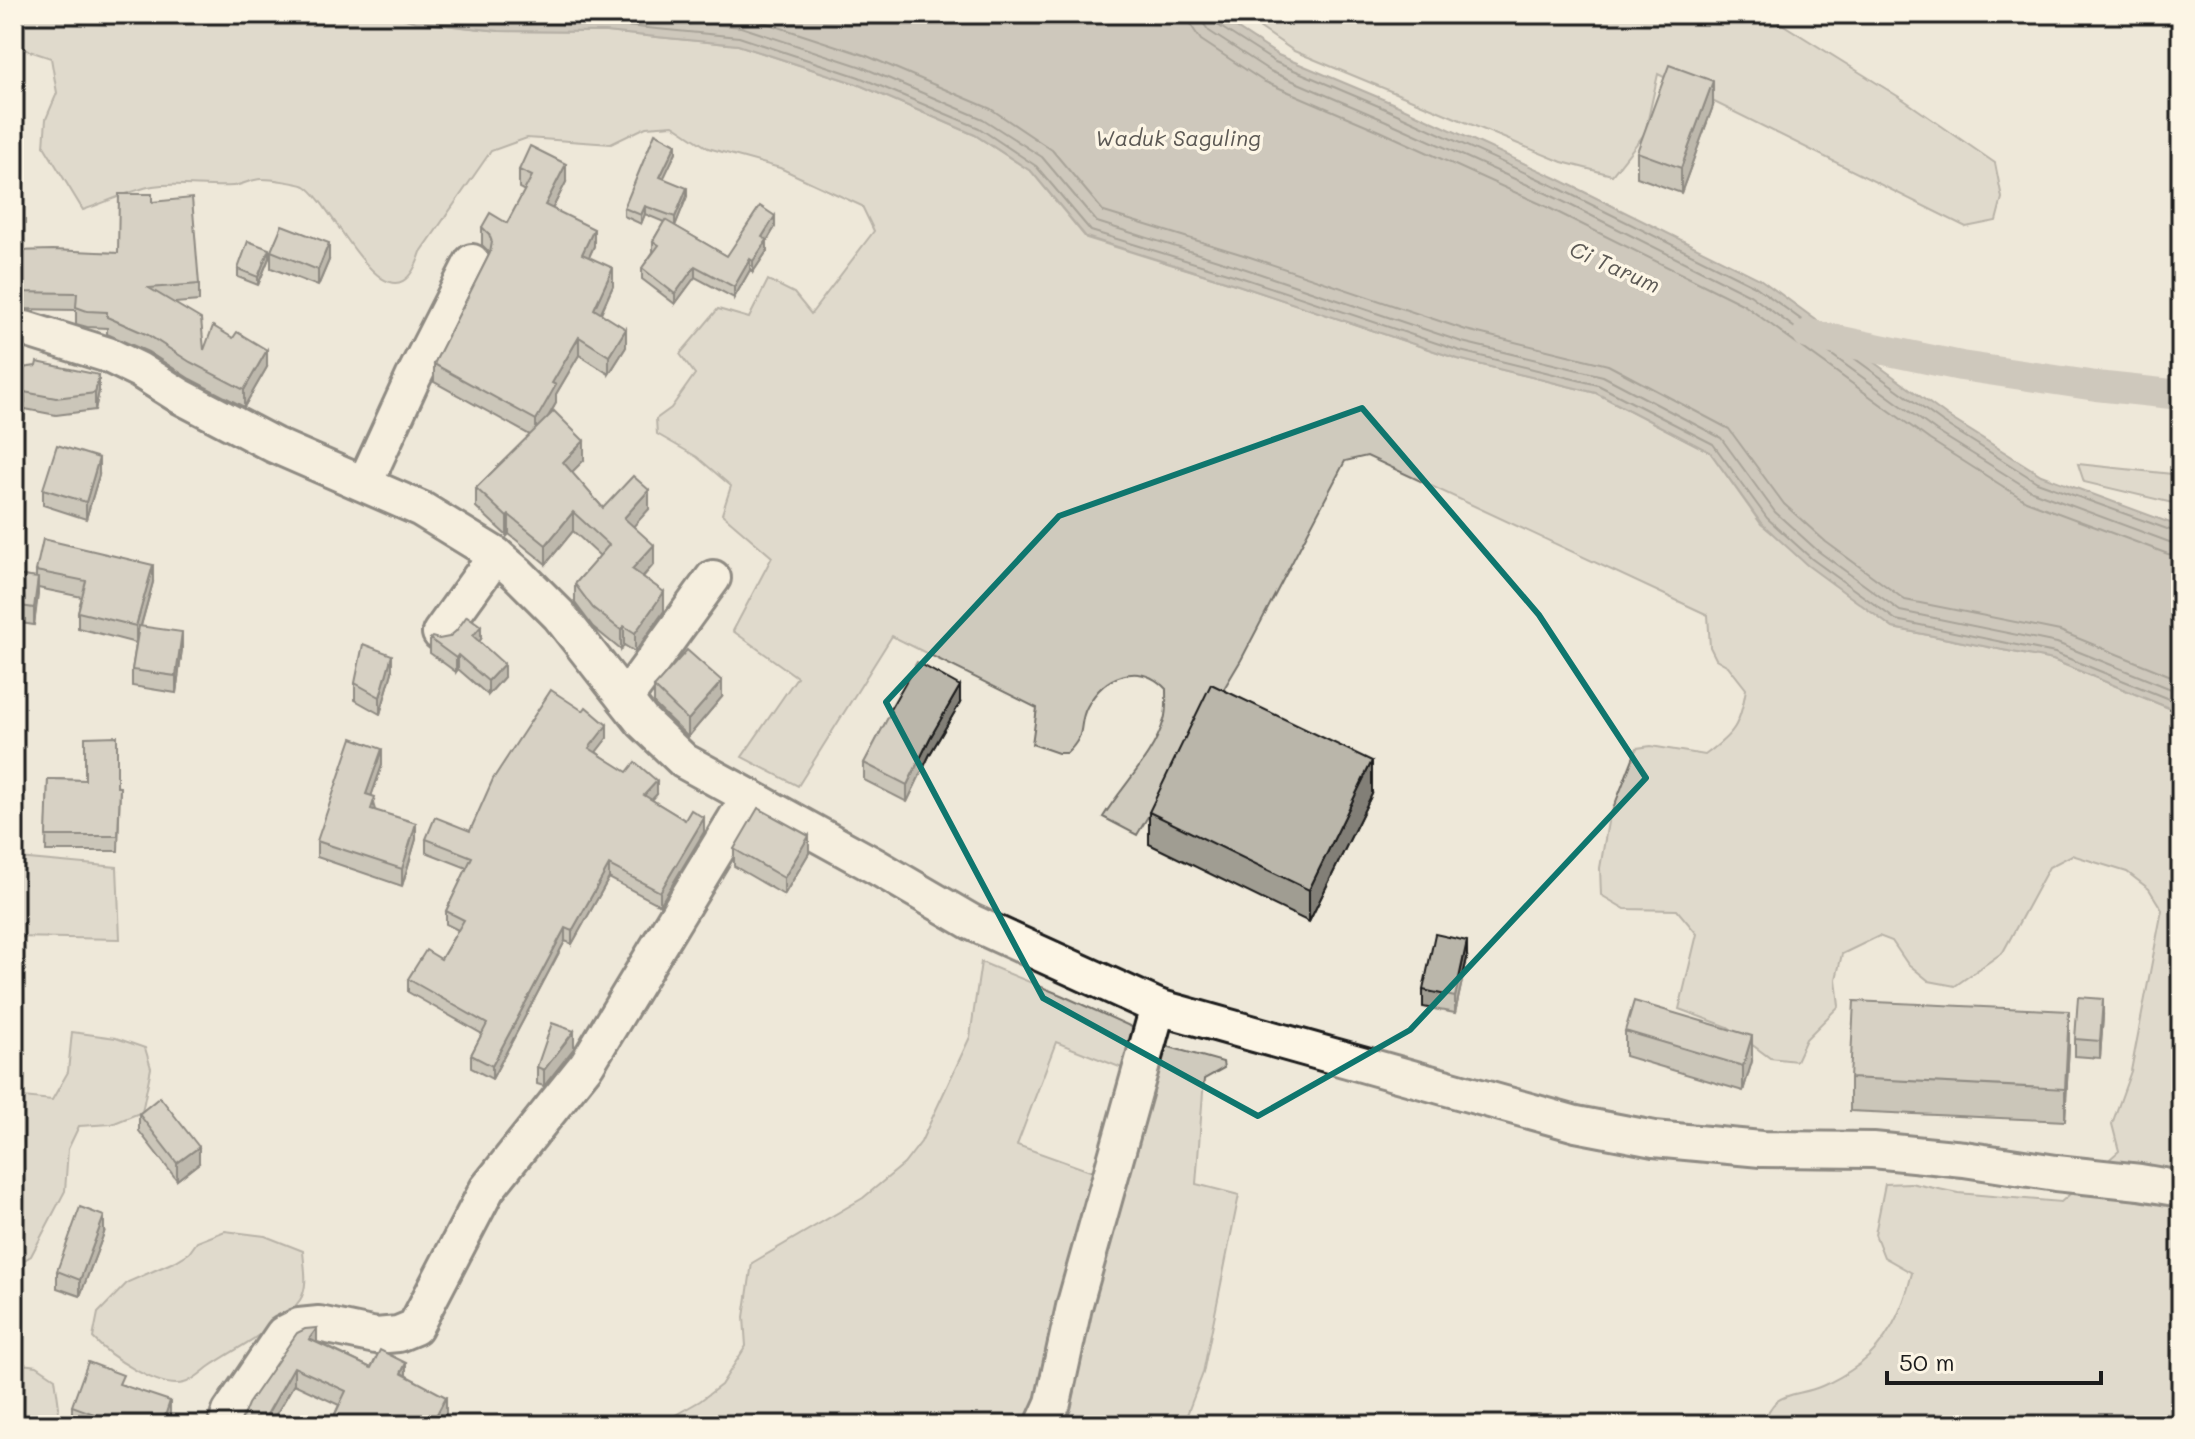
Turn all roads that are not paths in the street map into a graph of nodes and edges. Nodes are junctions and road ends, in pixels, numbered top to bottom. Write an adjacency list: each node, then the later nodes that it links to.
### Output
1 (472, 262): 3 (street)
2 (14, 329): 3 (street)
3 (365, 483): 4 (street)
4 (496, 555): 6 (street); 7 (street)
5 (713, 578): 7 (street)
6 (440, 633)
7 (625, 699): 8 (street)
8 (748, 798): 9 (street); 11 (street)
9 (1158, 1007): 10 (street); 12 (street)
10 (2181, 1189)
11 (226, 1425)
12 (1043, 1425)

